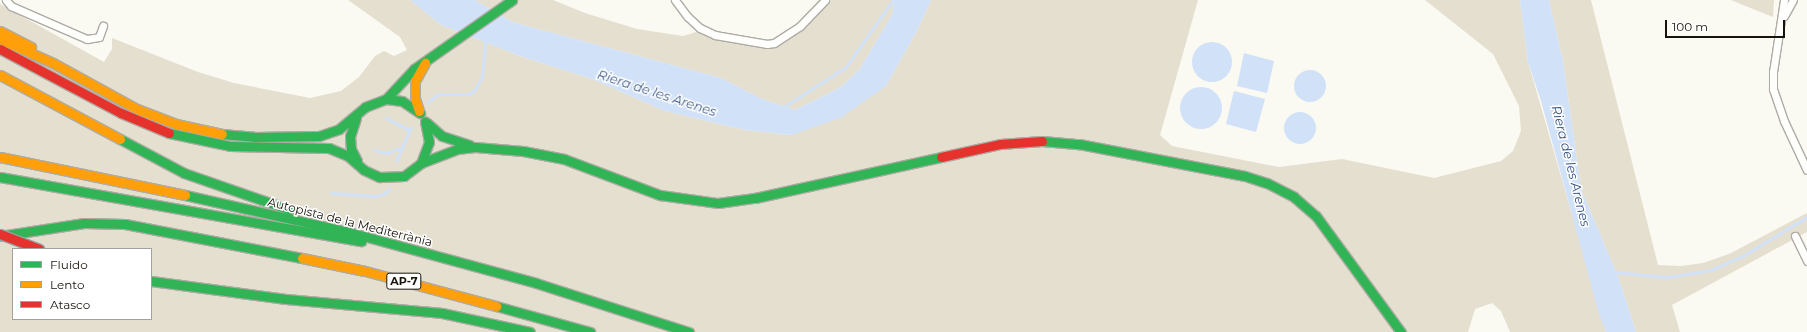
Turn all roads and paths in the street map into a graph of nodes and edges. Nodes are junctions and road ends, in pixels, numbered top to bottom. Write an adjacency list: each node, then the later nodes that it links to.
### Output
1 (6, 0): 8 (street)
2 (512, 0): 12 (main road)
3 (675, 0): 4 (street)
4 (825, 0)
5 (1784, 0): 7 (street)
6 (1794, 1): 7 (street)
7 (1784, 17): 22 (street)
8 (103, 26)
9 (0, 31): 13 (main road)
10 (0, 39): 13 (main road)
11 (0, 49): 21 (main road)
12 (431, 57): 15 (main road); 17 (main road)
13 (53, 63): 16 (main road)
14 (0, 75): 26 (main road)
15 (386, 99): 16 (main road); 17 (main road)
16 (360, 112): 21 (main road)
17 (423, 117): 18 (main road); 20 (main road)
18 (475, 147): 20 (main road); 34 (main road)
19 (0, 157): 26 (main road, Autopista de la Mediterrània)
20 (421, 163): 21 (main road)
21 (359, 164)
22 (1807, 170)
23 (0, 177): 27 (main road)
24 (2, 236): 28 (main road, bridge); 32 (main road, AP-7)
25 (1795, 236): 29 (street)
26 (367, 237): 27 (main road, Autopista de la Mediterrània)
27 (385, 243): 33 (main road, Autopista de la Mediterrània)
28 (36, 248)
29 (1807, 260)
30 (152, 281): 31 (main road)
31 (530, 332)
32 (590, 332)
33 (689, 332)
34 (1401, 332)

